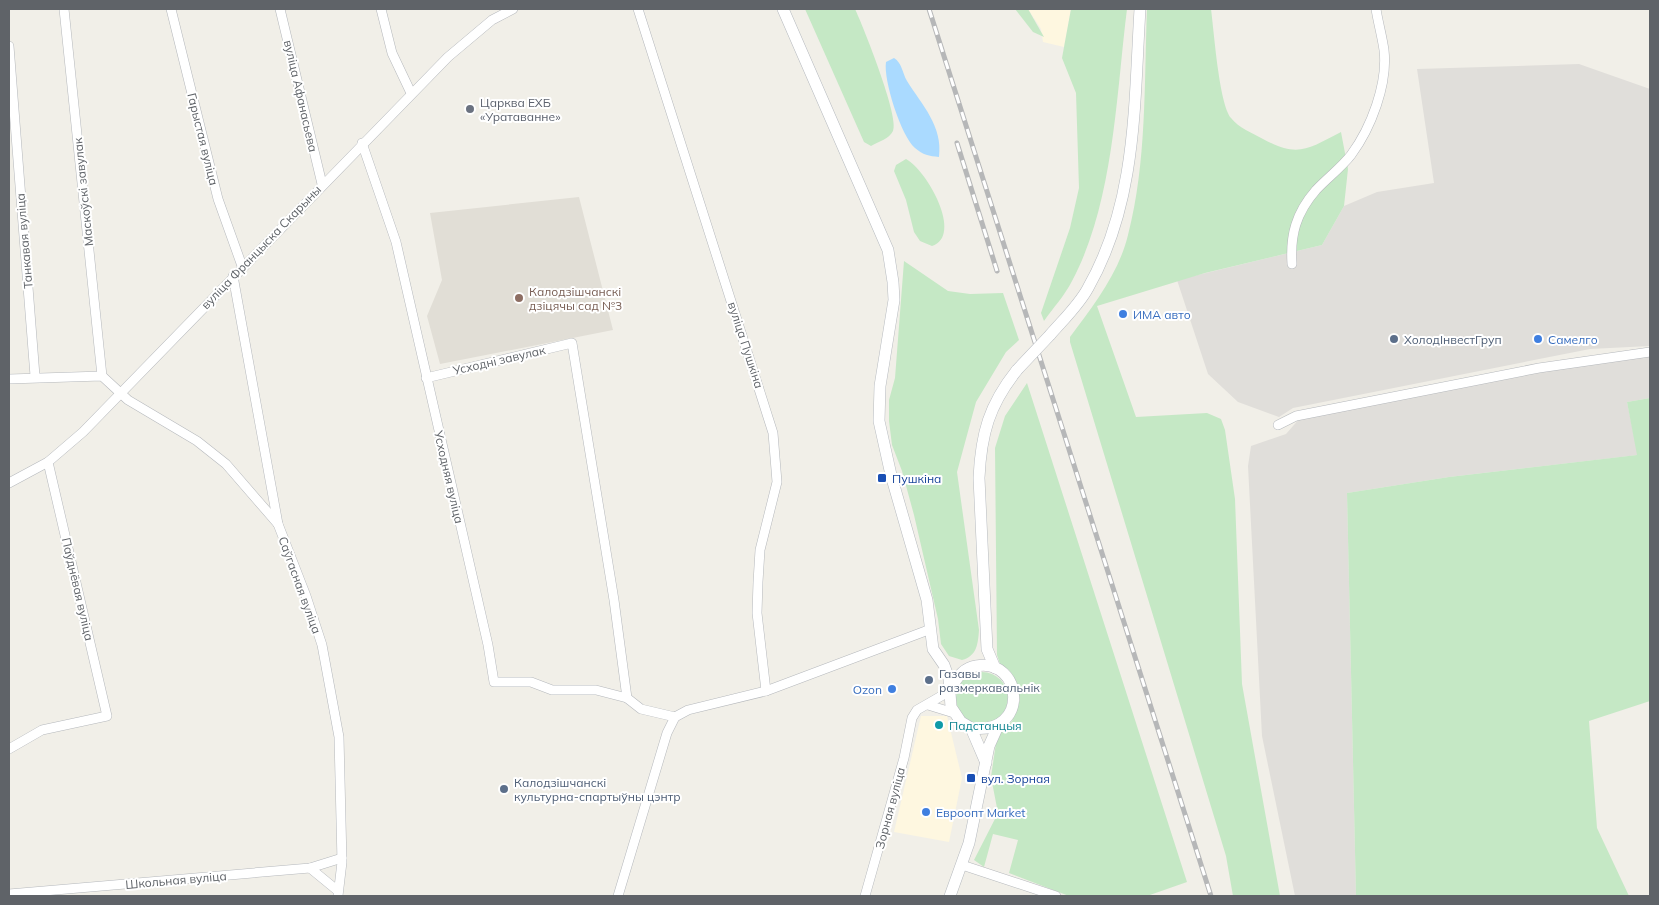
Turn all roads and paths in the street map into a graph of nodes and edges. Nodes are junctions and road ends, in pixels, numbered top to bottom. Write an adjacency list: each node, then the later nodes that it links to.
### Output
1 (64, 9): 19 (street, Маскоўскі завулак)
2 (171, 9): 15 (street, Гарыстая вуліца)
3 (280, 9): 13 (street, вуліца Афанасьева)
4 (381, 9): 11 (street)
5 (513, 9): 11 (street, вуліца Францыска Скарыны)
6 (638, 9): 33 (street, вуліца Пушкіна)
7 (784, 9): 27 (main road)
8 (1140, 9): 28 (main road, bridge)
9 (1376, 9): 14 (street)
10 (9, 46): 18 (street, Танкавая вуліца)
11 (411, 93): 12 (street, вуліца Францыска Скарыны)
12 (362, 142): 13 (street, вуліца Францыска Скарыны); 20 (street, Усходняя вуліца)
13 (322, 184): 15 (street, вуліца Францыска Скарыны)
14 (1292, 264)
15 (242, 266): 16 (street, вуліца Францыска Скарыны)
16 (232, 276): 22 (street, вуліца Францыска Скарыны); 26 (street, Саўгасная вуліца)
17 (1650, 352): 23 (street)
18 (35, 376): 19 (street); 21 (street)
19 (102, 376): 22 (street)
20 (426, 378): 34 (street, Усходняя вуліца); 34 (street, Усходні завулак)
21 (9, 379)
22 (121, 394): 24 (street, вуліца Францыска Скарыны); 26 (street)
23 (1278, 425)
24 (48, 462): 25 (street, вуліца Францыска Скарыны); 40 (street, Паўднёвая вуліца)
25 (9, 483)
26 (278, 524): 42 (street, Саўгасная вуліца)
27 (931, 629): 29 (main road); 33 (street)
28 (987, 649): 30 (main road); 31 (main road)
29 (944, 664): 30 (main road); 32 (main road)
30 (971, 668): 31 (main road); 32 (main road)
31 (995, 668): 38 (main road)
32 (951, 690): 35 (street); 36 (main road)
33 (766, 691): 37 (street)
34 (627, 698): 37 (street)
35 (928, 705): 36 (street); 48 (street, Зорная вуліца)
36 (954, 713): 39 (main road)
37 (675, 717): 47 (street)
38 (998, 726): 39 (main road); 41 (main road)
39 (971, 728): 41 (main road)
40 (9, 749)
41 (986, 763): 43 (main road)
42 (342, 858): 44 (street, Школьная вуліца); 46 (street, Саўгасная вуліца)
43 (962, 865): 49 (main road); 50 (street)
44 (310, 868): 45 (street, Школьная вуліца); 46 (street)
45 (9, 894)
46 (338, 894)
47 (618, 896)
48 (865, 896)
49 (950, 896)
50 (1056, 896)

